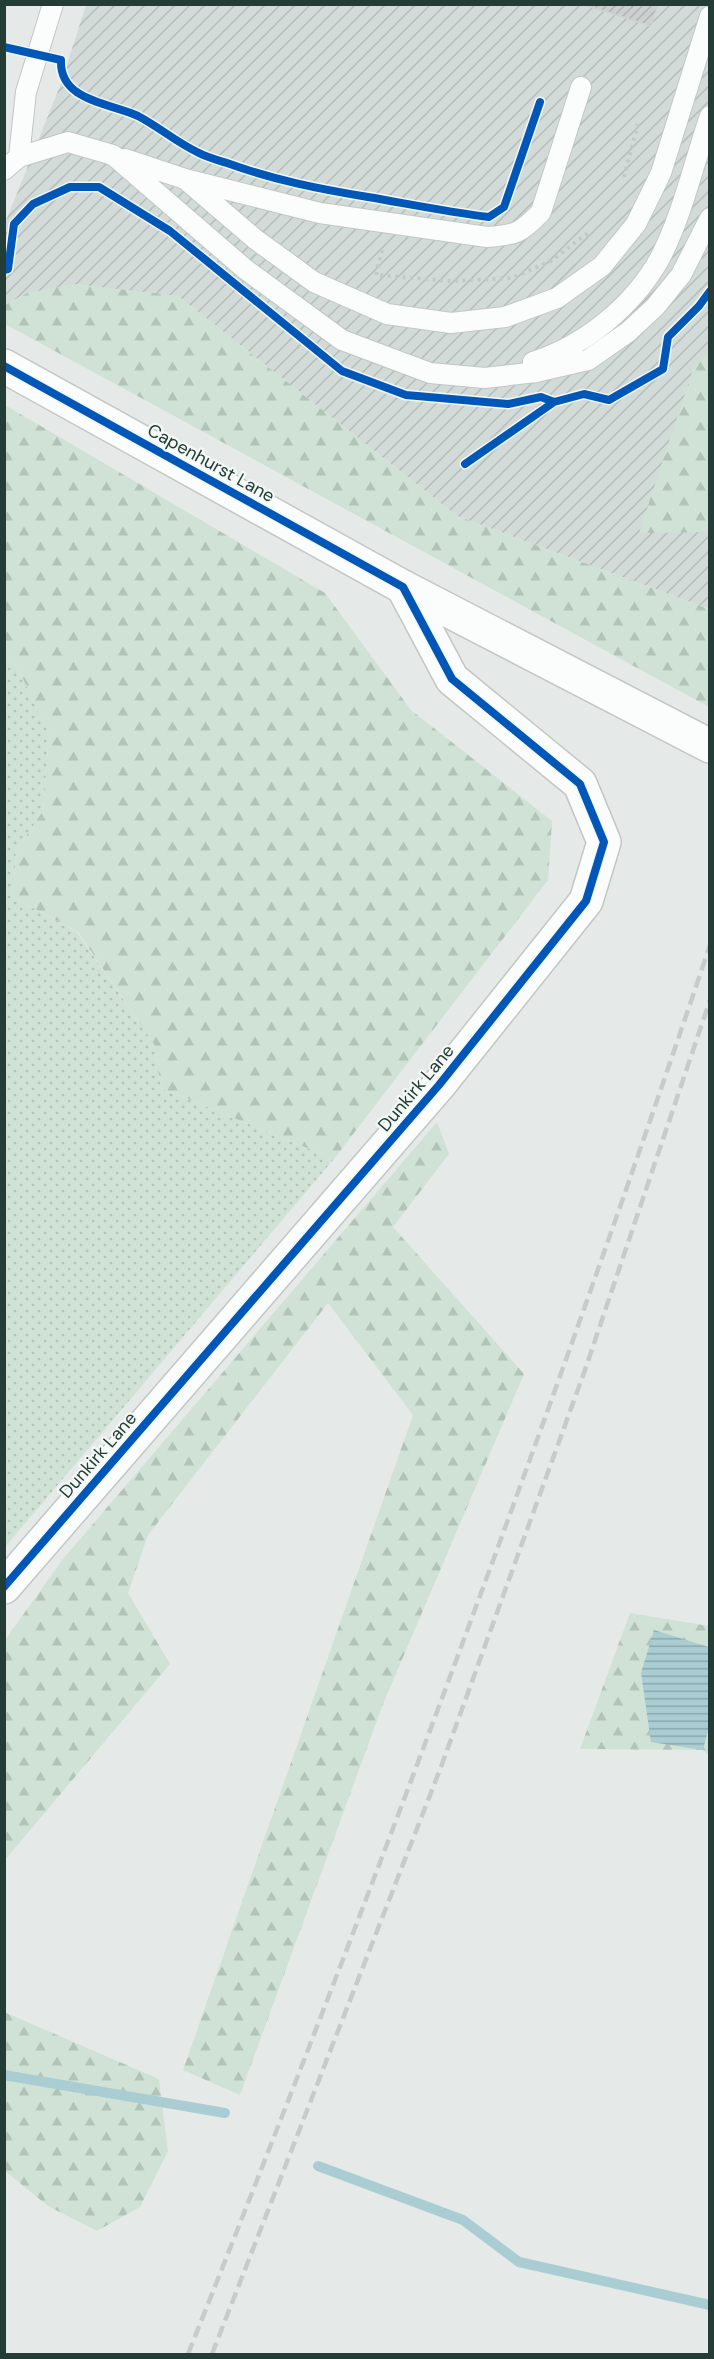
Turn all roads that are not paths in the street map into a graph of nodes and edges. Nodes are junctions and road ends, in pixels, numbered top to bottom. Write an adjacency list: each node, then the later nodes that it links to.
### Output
1 (52, 4): 6 (lane)
2 (710, 16): 8 (lane)
3 (581, 87): 8 (lane)
4 (710, 116): 11 (lane)
5 (114, 155): 6 (lane); 8 (lane); 11 (lane)
6 (20, 157): 7 (lane)
7 (4, 170)
8 (185, 179)
9 (710, 218): 11 (lane)
10 (4, 366): 12 (street, Capenhurst Lane)
11 (485, 378)
12 (403, 586): 13 (street, Capenhurst Lane); 14 (street, Dunkirk Lane)
13 (701, 741)
14 (4, 1587)

